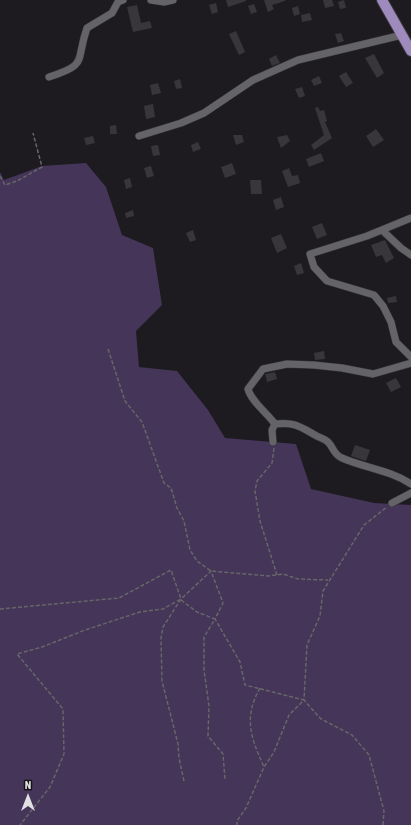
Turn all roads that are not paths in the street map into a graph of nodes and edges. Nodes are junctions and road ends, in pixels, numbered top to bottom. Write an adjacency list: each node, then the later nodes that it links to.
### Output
1 (123, 0): 7 (street)
2 (151, 0): 3 (street)
3 (173, 0)
4 (382, 0): 5 (main road)
5 (402, 35): 6 (main road); 8 (street)
6 (411, 51)
7 (49, 77)
8 (139, 136)
9 (411, 218): 10 (street)
10 (382, 230): 11 (street); 12 (street)
11 (411, 255)
12 (411, 357)
13 (411, 363): 14 (street)
14 (275, 424): 15 (street); 16 (street)
15 (273, 442)
16 (411, 484)
17 (411, 493): 18 (street)
18 (392, 503)

